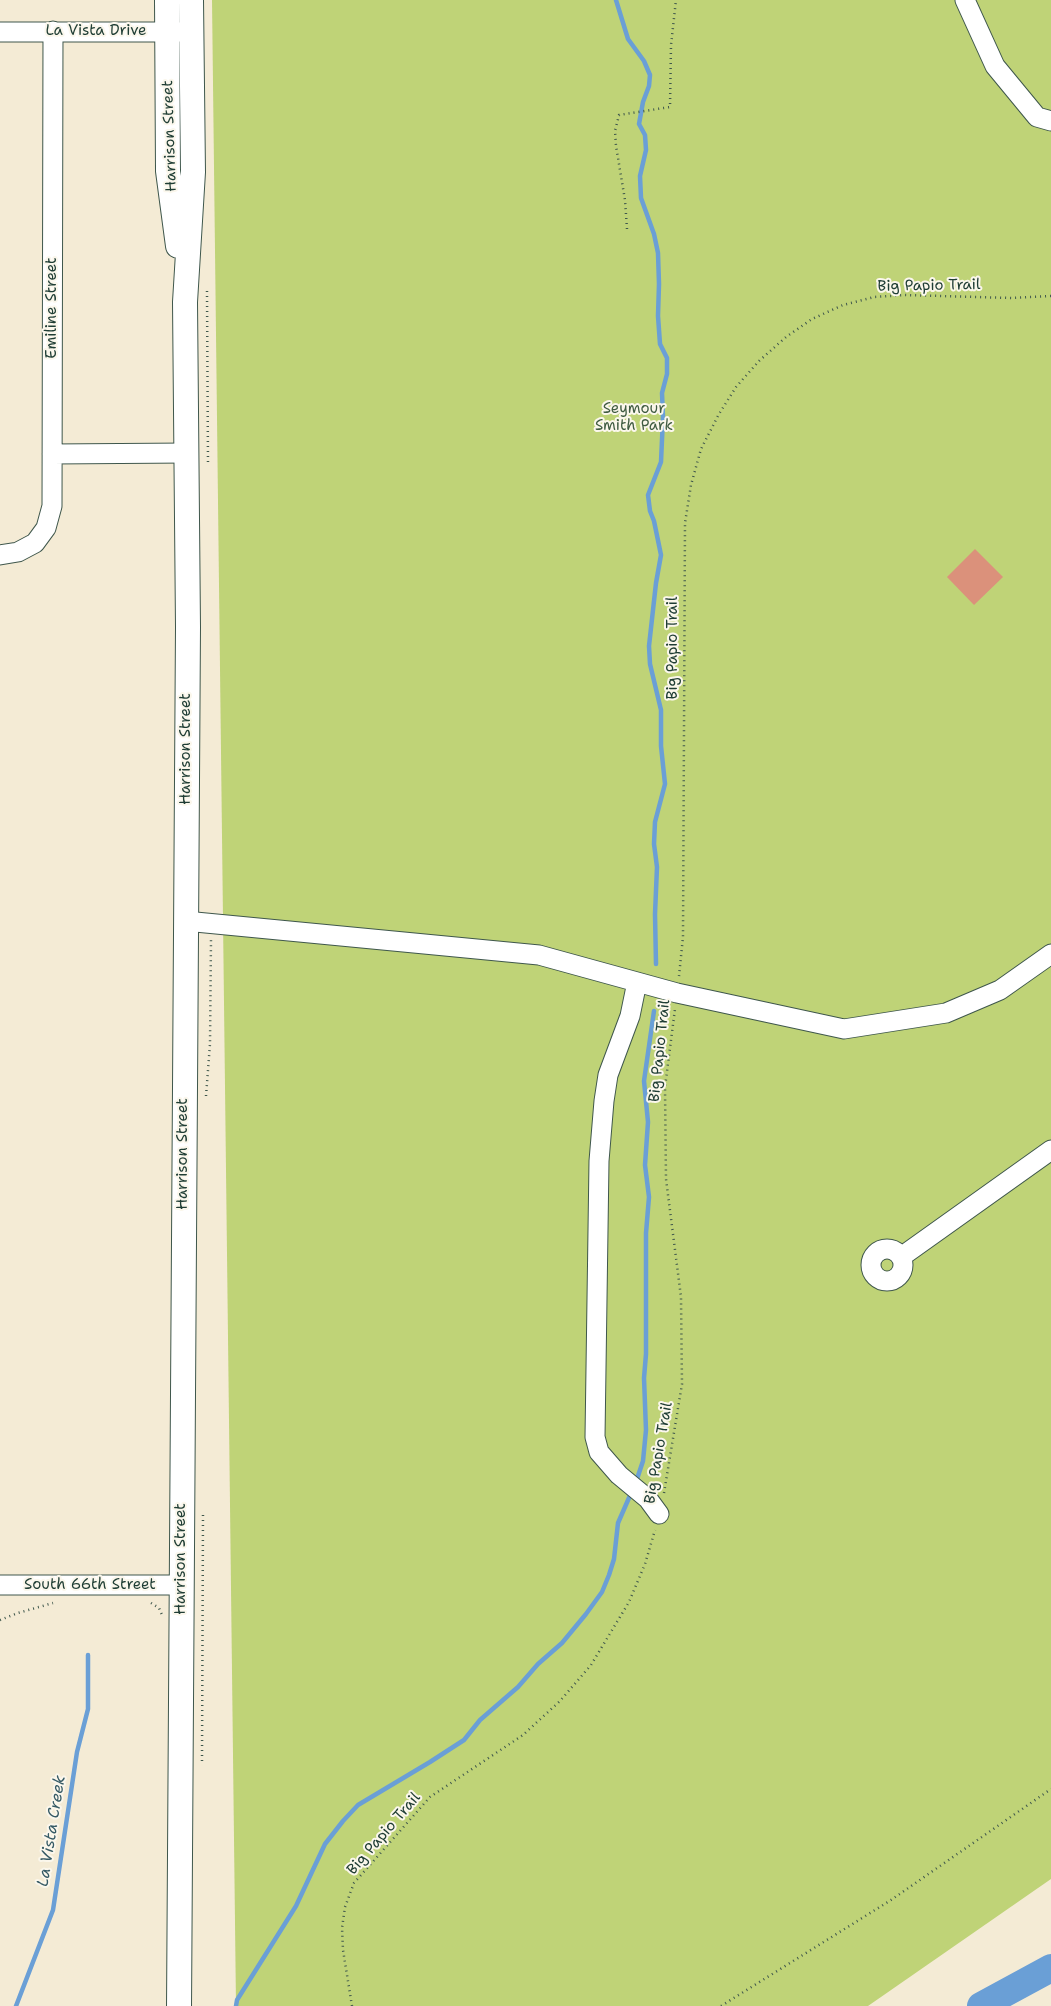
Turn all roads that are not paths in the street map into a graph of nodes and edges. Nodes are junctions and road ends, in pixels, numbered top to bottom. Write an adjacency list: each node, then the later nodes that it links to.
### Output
1 (167, 0): 6 (main road, Harrison Street)
2 (191, 0): 7 (main road, Harrison Street)
3 (965, 0): 8 (street)
4 (53, 31): 5 (street, La Vista Drive); 6 (street, La Vista Drive); 11 (street, Emiline Street)
5 (0, 32)
6 (168, 32): 7 (street, La Vista Drive); 9 (main road, Harrison Street)
7 (191, 32): 9 (main road, Harrison Street)
8 (1051, 121)
9 (186, 302): 10 (main road, Harrison Street)
10 (188, 453): 11 (street); 13 (main road, Harrison Street)
11 (52, 454): 12 (street, Emiline Street)
12 (0, 556)
13 (185, 921): 15 (street); 20 (main road, Harrison Street)
14 (1051, 954): 15 (street)
15 (637, 982): 18 (street)
16 (1051, 1150): 17 (street)
17 (902, 1258)
18 (660, 1514)
19 (0, 1585): 20 (street, South 66th Street)
20 (181, 1585): 21 (main road, Harrison Street)
21 (179, 2006)

